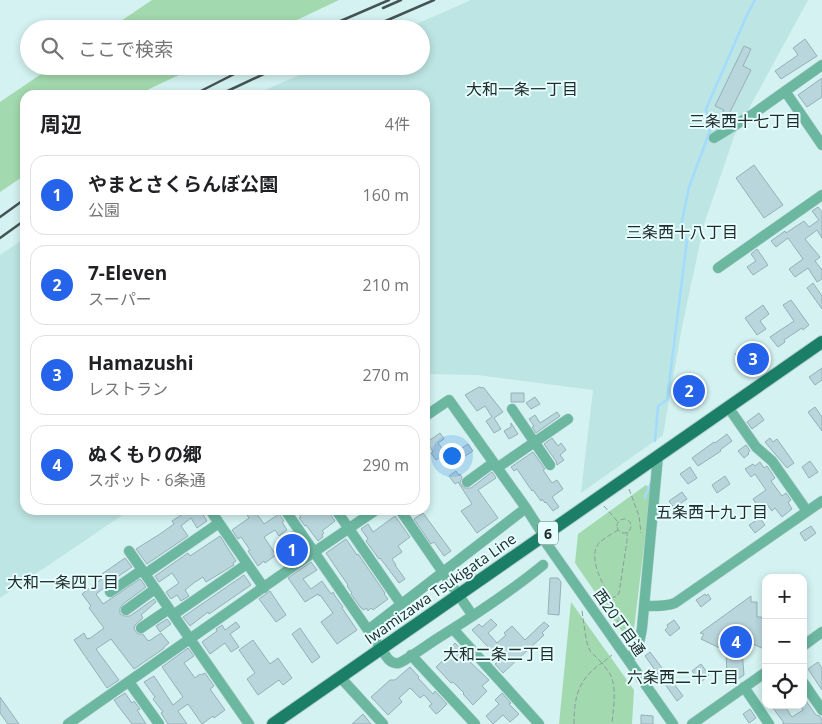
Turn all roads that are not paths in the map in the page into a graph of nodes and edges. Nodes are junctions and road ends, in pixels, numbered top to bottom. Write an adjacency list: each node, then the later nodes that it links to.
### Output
1 (822, 65): 2 (street)
2 (785, 91): 3 (street); 4 (street)
3 (714, 138)
4 (822, 145)
5 (822, 195): 6 (street)
6 (718, 268)
7 (821, 344): 8 (main road, Iwamizawa Tsukigata Line / 6)
8 (728, 407): 13 (main road, Iwamizawa Tsukigata Line / 6); 19 (street)
9 (512, 409): 12 (street)
10 (430, 413): 15 (street, 西20丁目通)
11 (568, 419): 12 (street)
12 (535, 442): 14 (street); 15 (street)
13 (658, 456): 27 (main road, Iwamizawa Tsukigata Line / 6); 39 (street)
14 (550, 464)
15 (495, 466): 16 (street); 18 (street, 西20丁目通)
16 (467, 482)
17 (822, 501): 19 (street)
18 (526, 508): 27 (street, 西20丁目通); 33 (street)
19 (808, 511): 39 (street)
20 (213, 515): 25 (street)
21 (288, 515): 29 (street)
22 (340, 515): 26 (street)
23 (367, 515): 26 (street)
24 (403, 515): 33 (street)
25 (219, 523): 30 (street); 32 (street)
26 (349, 528): 29 (street); 38 (street)
27 (543, 537): 37 (main road, Iwamizawa Tsukigata Line / 6); 51 (street, 西20丁目通)
28 (129, 551): 32 (street)
29 (314, 552): 34 (street); 45 (street)
30 (247, 564): 34 (street); 41 (street)
31 (543, 565): 42 (street)
32 (144, 572): 35 (street); 36 (street)
33 (442, 572): 37 (street); 38 (street)
34 (264, 588): 47 (street)
35 (155, 589): 40 (street); 41 (street)
36 (110, 592)
37 (458, 595): 42 (street); 49 (main road, Iwamizawa Tsukigata Line / 6)
38 (401, 604): 45 (street)
39 (644, 606): 51 (street)
40 (126, 610)
41 (171, 612): 43 (street); 47 (street)
42 (474, 616): 44 (street)
43 (141, 628)
44 (453, 629): 50 (street); 64 (street)
45 (368, 630): 49 (street)
46 (822, 632): 48 (street)
47 (190, 639): 54 (street); 60 (street)
48 (807, 643)
49 (381, 649): 50 (street); 53 (main road, Iwamizawa Tsukigata Line / 6)
50 (411, 655): 63 (street)
51 (628, 659): 65 (street, 西20丁目通)
52 (762, 675): 55 (street)
53 (340, 677): 61 (main road, Iwamizawa Tsukigata Line / 6); 62 (street)
54 (129, 682): 58 (street); 59 (street)
55 (744, 688): 66 (street); 67 (street)
56 (807, 688): 57 (street)
57 (822, 710)
58 (68, 724)
59 (159, 724)
60 (249, 724)
61 (274, 724)
62 (383, 724)
63 (475, 724)
64 (539, 724)
65 (673, 724)
66 (692, 724)
67 (769, 724)

